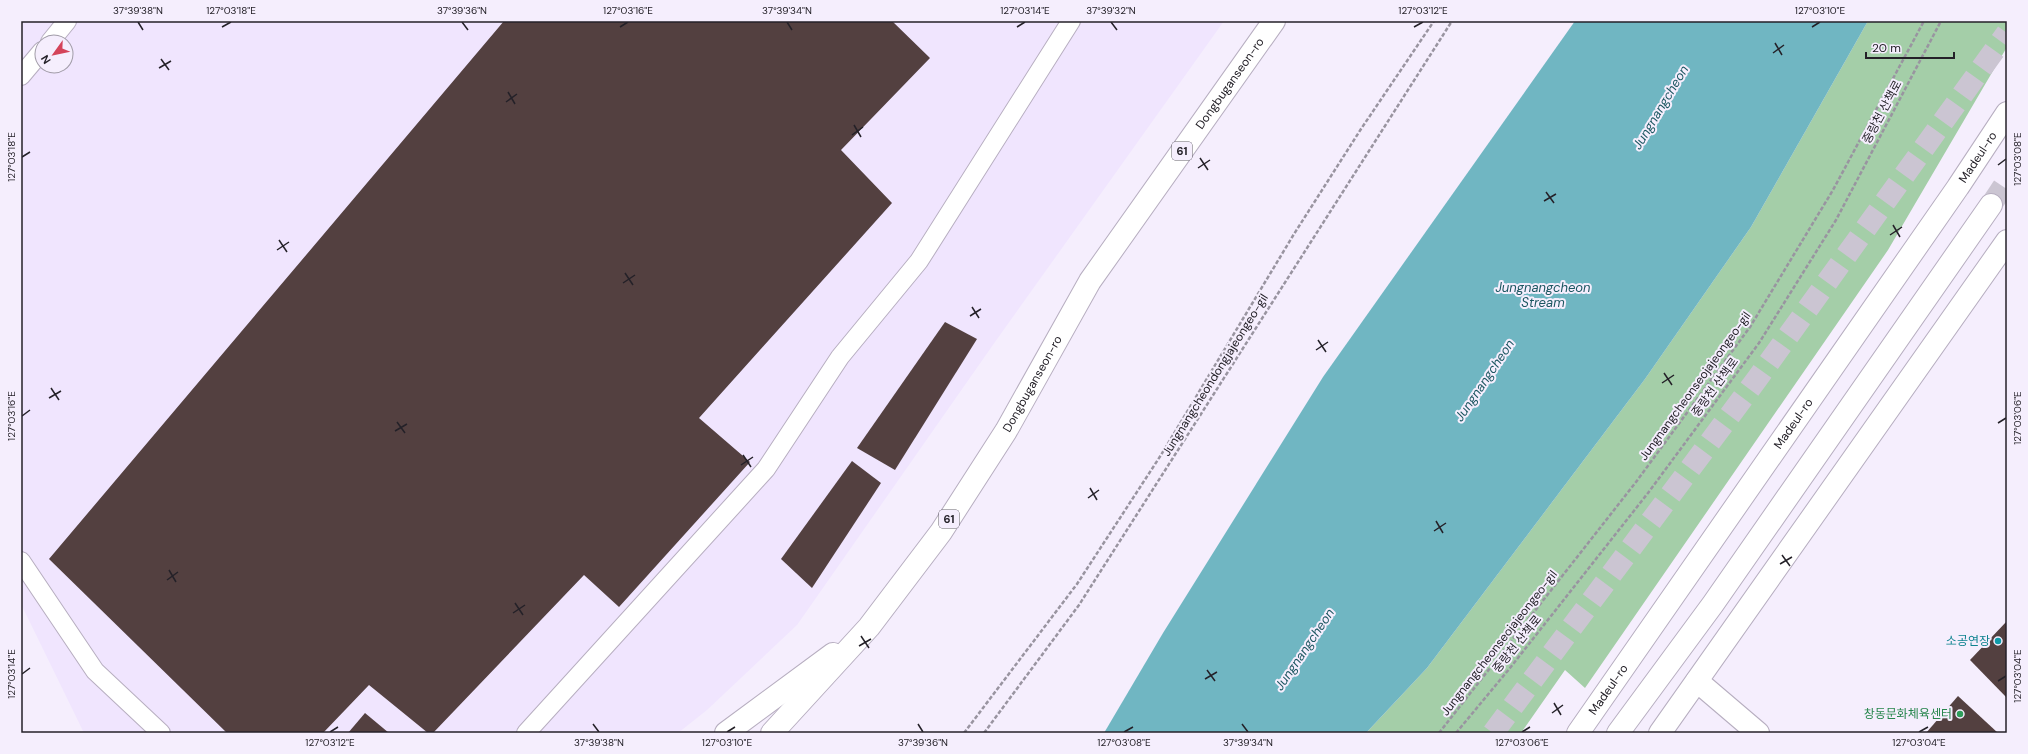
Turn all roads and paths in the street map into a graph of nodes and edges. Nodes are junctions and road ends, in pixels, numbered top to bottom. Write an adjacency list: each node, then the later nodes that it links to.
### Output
1 (67, 21): 8 (lane)
2 (1070, 21): 18 (lane)
3 (1274, 21): 15 (main road, Dongbuganseon-ro / 61)
4 (1434, 21): 21 (path)
5 (1452, 21): 22 (path, Jungnangcheondongjajeongeo-gil)
6 (1924, 21): 23 (path, Jungnangcheonseojajeongeo-gil)
7 (1941, 21): 24 (path, 중랑천 산책로)
8 (56, 34)
9 (34, 61): 10 (lane)
10 (21, 76)
11 (2007, 113): 25 (main road, Madeul-ro)
12 (1991, 205): 26 (main road)
13 (2007, 241): 16 (main road)
14 (21, 561): 17 (lane)
15 (869, 627): 19 (main road); 20 (main road, Dongbuganseon-ro / 61)
16 (1697, 681): 27 (main road); 28 (main road)
17 (161, 733)
18 (526, 733)
19 (726, 733)
20 (772, 733)
21 (964, 733)
22 (984, 733)
23 (1439, 733)
24 (1456, 733)
25 (1578, 733)
26 (1618, 733)
27 (1660, 733)
28 (1758, 733)

